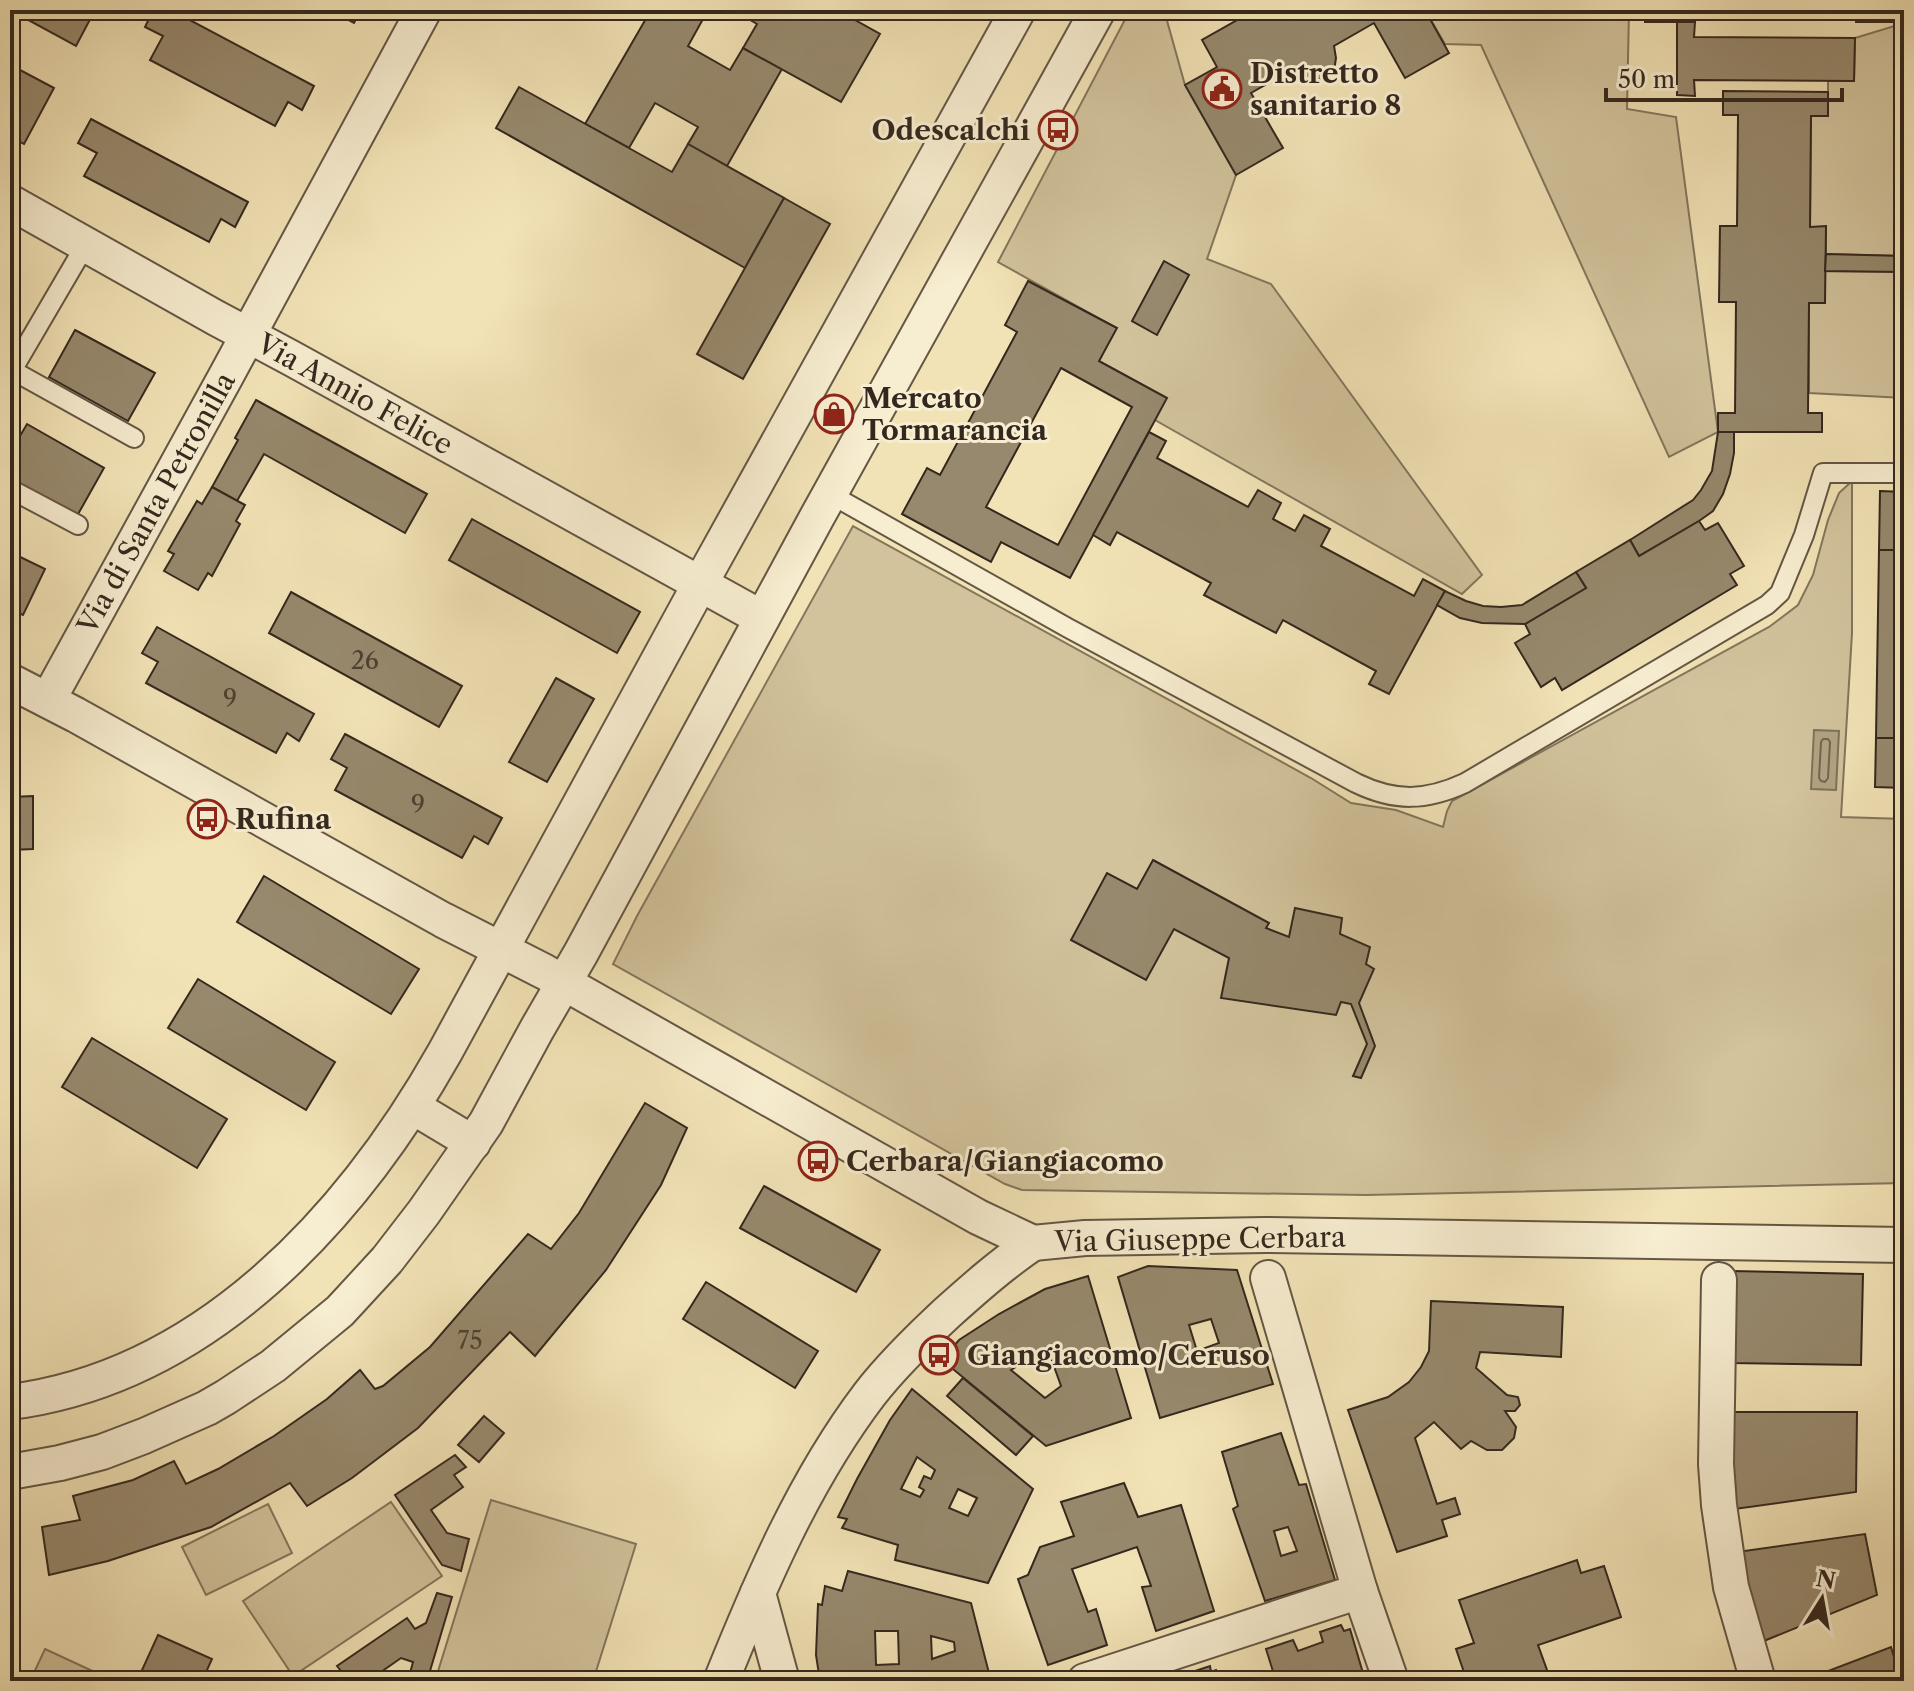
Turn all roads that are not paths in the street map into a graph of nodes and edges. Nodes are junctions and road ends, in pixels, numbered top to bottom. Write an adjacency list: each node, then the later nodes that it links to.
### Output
1 (424, 10): 6 (street, Via di Santa Petronilla)
2 (1018, 10): 13 (street)
3 (1098, 10): 11 (street)
4 (10, 202): 5 (street, Via Annio Felice)
5 (86, 244): 6 (street, Via Annio Felice); 7 (lane)
6 (248, 335): 13 (street, Via Annio Felice); 16 (street, Via di Santa Petronilla)
7 (11, 371): 8 (lane)
8 (134, 438)
9 (1904, 473): 11 (lane)
10 (10, 489): 12 (lane)
11 (830, 494): 14 (street)
12 (78, 525)
13 (700, 584): 14 (street, Via Annio Felice); 17 (street)
14 (762, 618): 18 (street)
15 (10, 681): 16 (street, Via Giuseppe Cerbara)
16 (48, 700): 17 (street, Via Giuseppe Cerbara)
17 (502, 949): 18 (street, Via Giuseppe Cerbara); 19 (street)
18 (565, 982): 20 (street); 21 (street, Via Giuseppe Cerbara)
19 (413, 1107): 20 (street); 25 (street)
20 (473, 1143): 26 (street)
21 (1033, 1243): 22 (street, Via Giuseppe Cerbara); 28 (street)
22 (1904, 1245)
23 (1268, 1278): 27 (street)
24 (1719, 1280): 33 (street)
25 (10, 1402)
26 (10, 1472)
27 (1360, 1591): 31 (street); 32 (street)
28 (758, 1593): 29 (street); 30 (street)
29 (721, 1681)
30 (782, 1681)
31 (1085, 1681)
32 (1391, 1681)
33 (1758, 1681)

